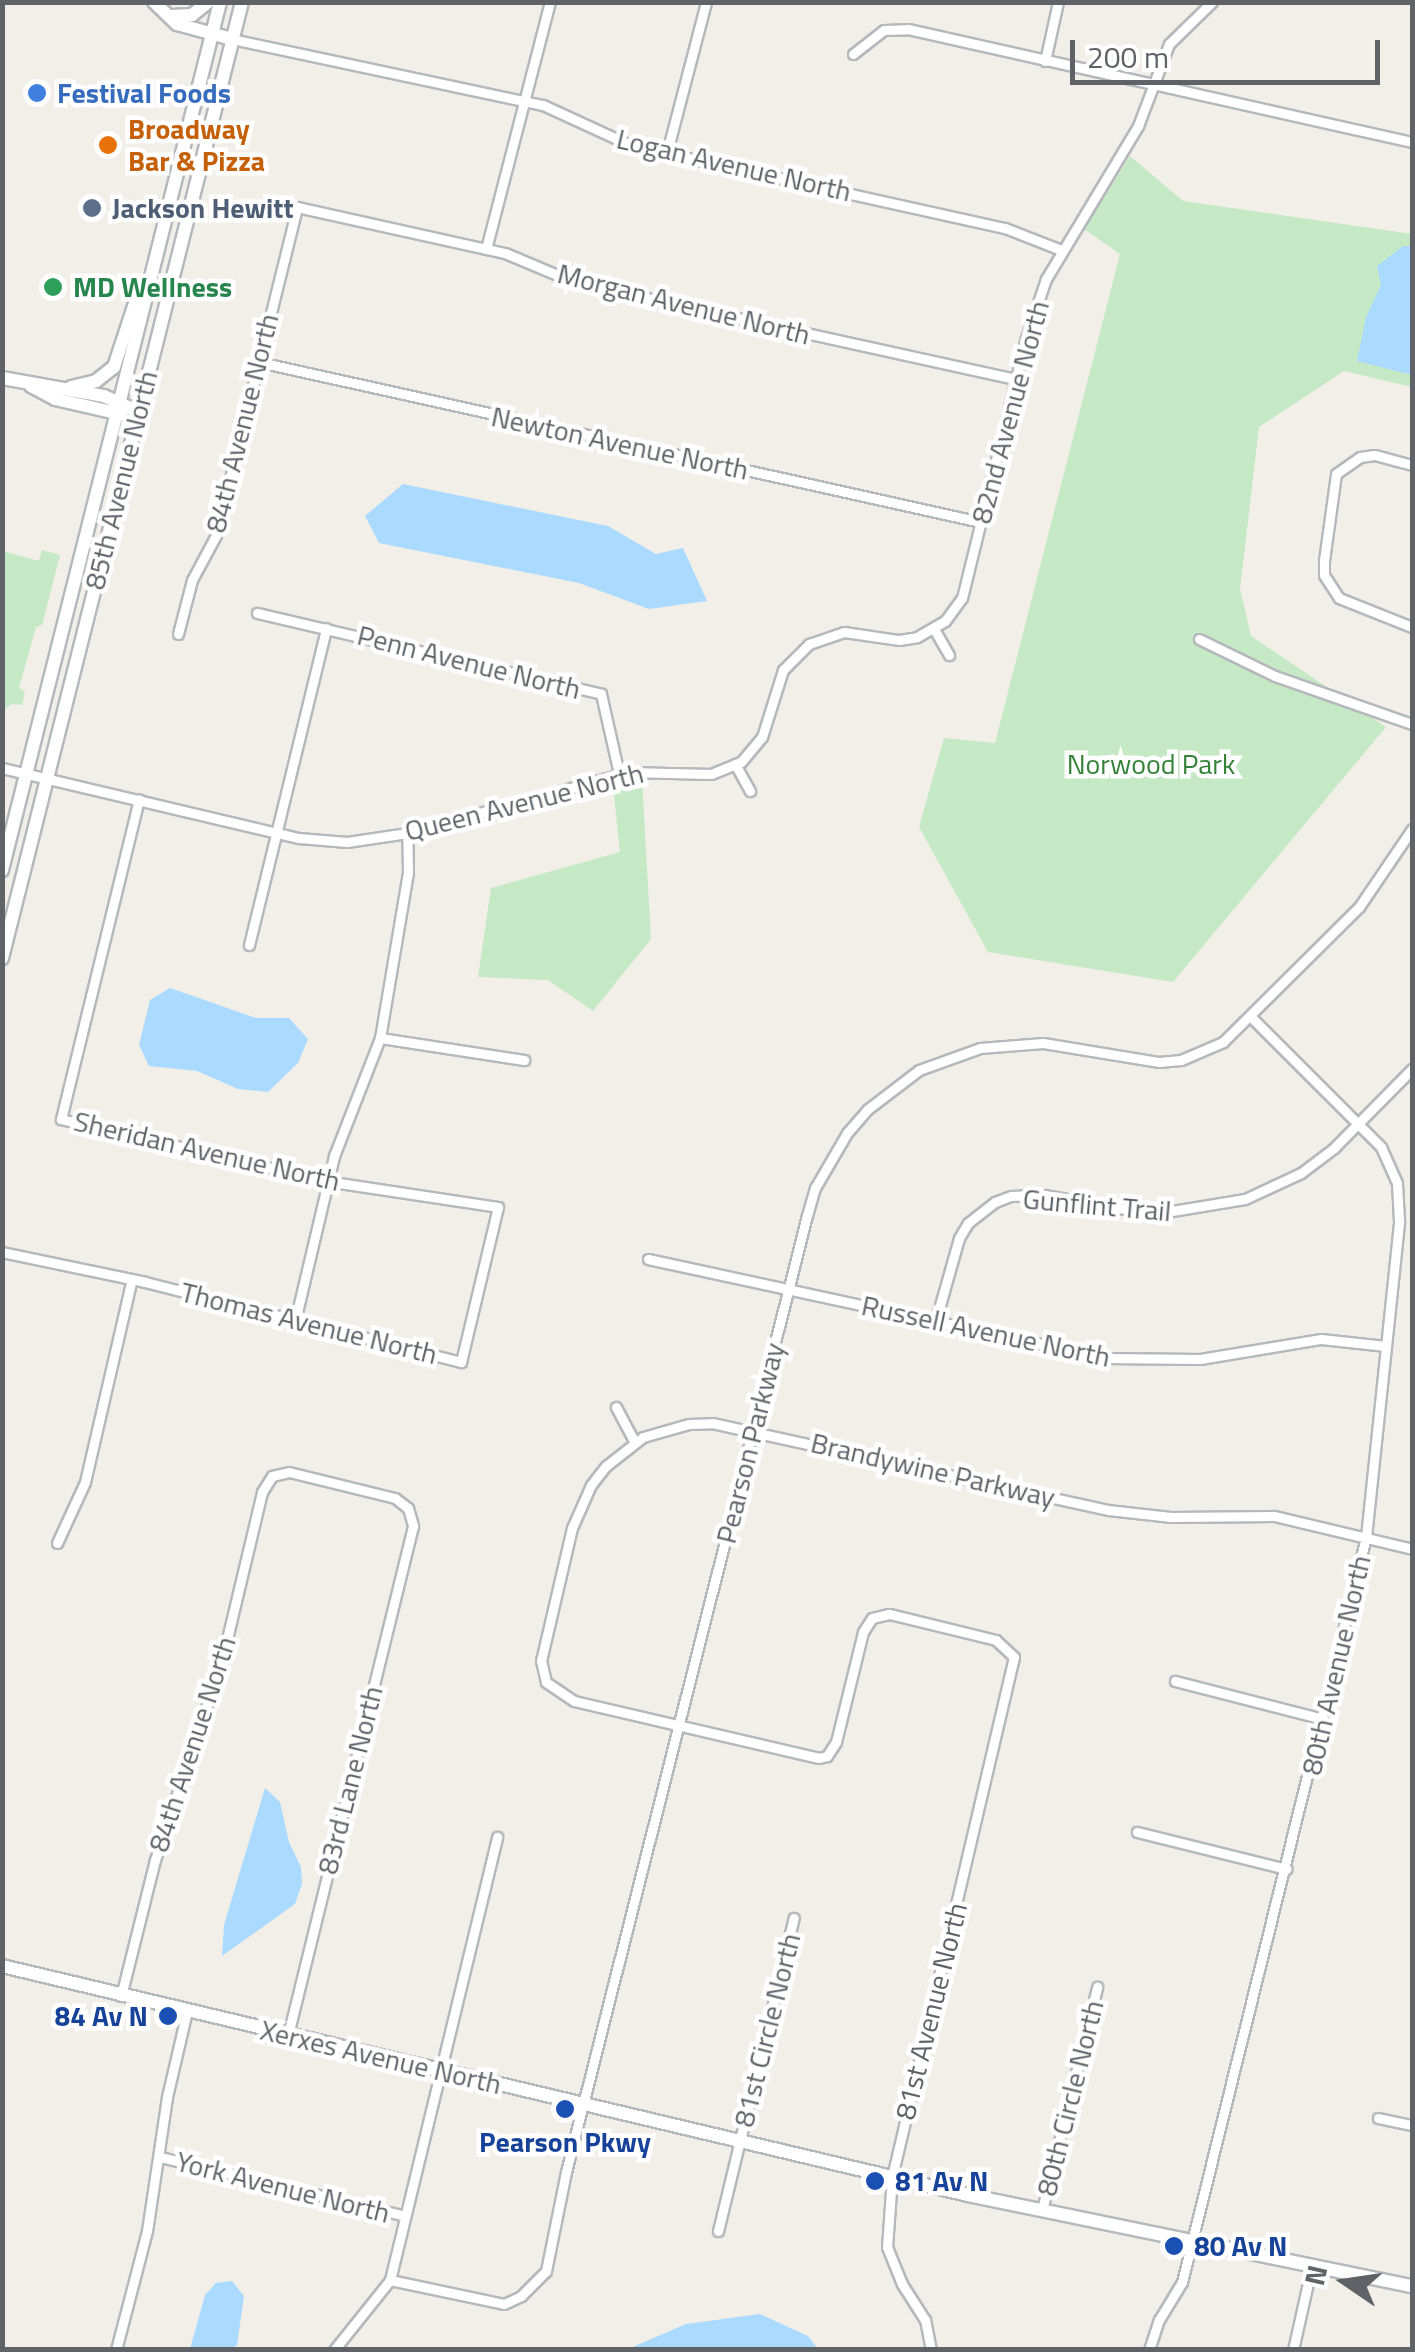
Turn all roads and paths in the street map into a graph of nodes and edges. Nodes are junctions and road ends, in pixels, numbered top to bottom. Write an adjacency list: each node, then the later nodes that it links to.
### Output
1 (208, 2): 8 (main road)
2 (220, 2): 9 (main road, 85th Avenue North)
3 (242, 2): 10 (main road, 85th Avenue North)
4 (550, 2): 14 (street)
5 (706, 2): 16 (street)
6 (1058, 2): 12 (street)
7 (1212, 2): 13 (street, 82nd Avenue North)
8 (157, 7): 9 (main road)
9 (212, 34): 10 (main road); 17 (main road, 85th Avenue North)
10 (232, 39): 14 (street, Logan Avenue North); 27 (main road, 85th Avenue North)
11 (853, 54): 12 (street)
12 (1045, 60): 13 (street)
13 (1151, 86): 15 (street); 20 (street, 82nd Avenue North)
14 (523, 102): 16 (street, Logan Avenue North); 19 (street)
15 (1412, 142)
16 (668, 152): 20 (street, Logan Avenue North)
17 (171, 198): 25 (main road); 26 (main road, 85th Avenue North)
18 (297, 207): 19 (street, Morgan Avenue North); 21 (street, 84th Avenue North)
19 (486, 249): 23 (street, Morgan Avenue North)
20 (1061, 250): 23 (street, 82nd Avenue North)
21 (259, 362): 29 (street, Newton Avenue North); 34 (street, 84th Avenue North)
22 (2, 378): 24 (main road)
23 (1016, 380): 29 (street, 82nd Avenue North)
24 (30, 385): 25 (main road); 26 (main road)
25 (71, 387): 26 (main road)
26 (118, 408): 27 (main road); 40 (main road, 85th Avenue North)
27 (138, 412): 42 (main road, 85th Avenue North)
28 (1412, 465): 32 (street)
29 (982, 522): 33 (street, 82nd Avenue North)
30 (257, 613): 31 (street, Penn Avenue North)
31 (326, 628): 41 (street, Penn Avenue North); 46 (street)
32 (1412, 628)
33 (934, 629): 36 (street); 38 (street)
34 (178, 634)
35 (1199, 639): 37 (street)
36 (949, 656)
37 (1412, 724)
38 (736, 764): 41 (street, Queen Avenue North); 43 (street)
39 (2, 768): 40 (street, Queen Avenue North)
40 (26, 772): 42 (street, Queen Avenue North); 48 (main road, 85th Avenue North)
41 (618, 774): 47 (street, Queen Avenue North)
42 (46, 779): 44 (street, Queen Avenue North); 50 (main road, 85th Avenue North)
43 (750, 792)
44 (139, 799): 46 (street, Queen Avenue North); 56 (street, Sheridan Avenue North)
45 (1412, 829): 51 (street, Pearson Parkway)
46 (275, 831): 47 (street, Queen Avenue North); 49 (street)
47 (407, 833): 52 (street)
48 (2, 870)
49 (249, 945)
50 (2, 958)
51 (1251, 1016): 55 (street, 80th Avenue North); 61 (street, Pearson Parkway)
52 (380, 1038): 53 (street); 56 (street)
53 (524, 1060)
54 (1412, 1069): 55 (street, Gunflint Trail)
55 (1359, 1124): 63 (street, Gunflint Trail); 64 (street, 80th Avenue North)
56 (327, 1181): 57 (street, Sheridan Avenue North); 62 (street)
57 (498, 1207): 62 (street, Thomas Avenue North)
58 (2, 1252): 60 (street, Thomas Avenue North)
59 (648, 1259): 61 (street, Russell Avenue North)
60 (132, 1279): 62 (street, Thomas Avenue North); 70 (street)
61 (788, 1290): 63 (street, Russell Avenue North); 66 (street, Pearson Parkway)
62 (295, 1320)
63 (935, 1323): 64 (street, Russell Avenue North)
64 (1386, 1346): 69 (street, 80th Avenue North)
65 (616, 1407): 67 (street)
66 (753, 1429): 67 (street, Brandywine Parkway); 69 (street, Brandywine Parkway); 74 (street, Pearson Parkway)
67 (635, 1442): 74 (street, Brandywine Parkway)
68 (262, 1492): 81 (street, 84th Avenue North); 83 (street, 83rd Lane North)
69 (1366, 1537): 71 (street, Brandywine Parkway); 73 (street, 80th Avenue North)
70 (58, 1543)
71 (1412, 1549)
72 (1175, 1681): 73 (street)
73 (1323, 1719): 77 (street, 80th Avenue North)
74 (680, 1726): 85 (street, Pearson Parkway); 90 (street, 81st Avenue North)
75 (1137, 1832): 77 (street)
76 (497, 1836): 84 (street)
77 (1286, 1869): 94 (street, 80th Avenue North)
78 (794, 1918): 88 (street, 81st Circle North)
79 (2, 1969): 81 (main road, Xerxes Avenue North)
80 (1097, 1986): 91 (street, 80th Circle North)
81 (121, 1996): 82 (main road, Xerxes Avenue North)
82 (187, 2012): 83 (main road, Xerxes Avenue North); 89 (street)
83 (288, 2035): 84 (main road, Xerxes Avenue North)
84 (438, 2070): 85 (main road, Xerxes Avenue North); 92 (street)
85 (583, 2105): 88 (main road, Xerxes Avenue North); 96 (street, Pearson Parkway)
86 (1378, 2118): 87 (street)
87 (1412, 2125)
88 (740, 2142): 90 (main road, Xerxes Avenue North); 93 (street)
89 (160, 2157): 92 (street, York Avenue North); 98 (street)
90 (892, 2177): 91 (main road, Xerxes Avenue North); 100 (street, 81st Avenue North)
91 (1042, 2210): 94 (main road, Xerxes Avenue North)
92 (406, 2216): 96 (street)
93 (718, 2231)
94 (1192, 2241): 95 (main road, Xerxes Avenue North); 101 (street, 80th Avenue North)
95 (1312, 2265): 97 (main road, Xerxes Avenue North); 102 (street)
96 (390, 2280): 99 (street)
97 (1412, 2286)
98 (116, 2350)
99 (334, 2350)
100 (931, 2350)
101 (1149, 2350)
102 (1293, 2350)

